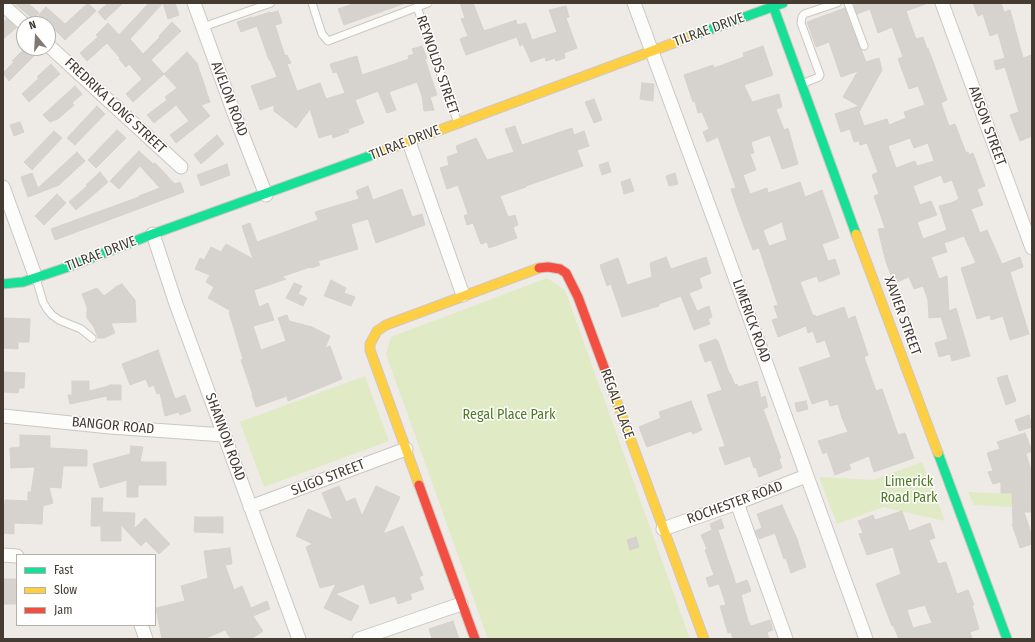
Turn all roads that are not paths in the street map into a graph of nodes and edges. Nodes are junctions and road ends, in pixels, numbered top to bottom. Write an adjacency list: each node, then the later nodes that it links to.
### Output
1 (194, 3): 14 (street, AVELON ROAD)
2 (271, 3): 14 (lane)
3 (312, 3): 12 (lane)
4 (428, 3): 12 (lane)
5 (634, 3): 16 (street, LIMERICK ROAD)
6 (783, 3): 11 (street, TILRAE DRIVE)
7 (837, 3): 18 (lane)
8 (848, 3): 15 (lane)
9 (942, 3): 25 (street, ANSON STREET)
10 (3, 5): 13 (street)
11 (773, 5): 16 (street, TILRAE DRIVE); 18 (street, XAVIER STREET)
12 (417, 7): 19 (lane, REYNOLDS STREET)
13 (16, 17)
14 (203, 27): 23 (street, AVELON ROAD)
15 (864, 46)
16 (651, 51): 19 (street, TILRAE DRIVE); 33 (street, LIMERICK ROAD)
17 (56, 52): 21 (street, FREDRIKA LONG STREET)
18 (802, 84): 49 (street, XAVIER STREET)
19 (458, 124): 20 (street, TILRAE DRIVE)
20 (409, 142): 23 (street, TILRAE DRIVE); 28 (street)
21 (181, 167)
22 (3, 187): 26 (street)
23 (266, 195): 24 (street, TILRAE DRIVE)
24 (153, 234): 26 (street, TILRAE DRIVE); 31 (street, SHANNON ROAD)
25 (1032, 248)
26 (36, 278): 27 (street, TILRAE DRIVE); 29 (lane)
27 (3, 284)
28 (463, 295): 32 (street, REGAL PLACE); 36 (street, REGAL PLACE)
29 (92, 338)
30 (3, 416): 31 (street, BANGOR ROAD)
31 (224, 435): 35 (street, SHANNON ROAD)
32 (406, 449): 35 (street, SLIGO STREET); 39 (street, REGAL PLACE)
33 (806, 476): 34 (street, ROCHESTER ROAD); 48 (street, LIMERICK ROAD)
34 (737, 503): 36 (street, ROCHESTER ROAD); 47 (street)
35 (250, 507): 43 (street, SHANNON ROAD)
36 (663, 529): 46 (street, REGAL PLACE)
37 (3, 555): 38 (street)
38 (16, 556)
39 (461, 604): 41 (street); 45 (street, REGAL PLACE)
40 (141, 626): 42 (street)
41 (391, 634): 44 (street)
42 (146, 639)
43 (299, 639)
44 (359, 639)
45 (475, 639)
46 (704, 639)
47 (786, 639)
48 (866, 639)
49 (1007, 639)

